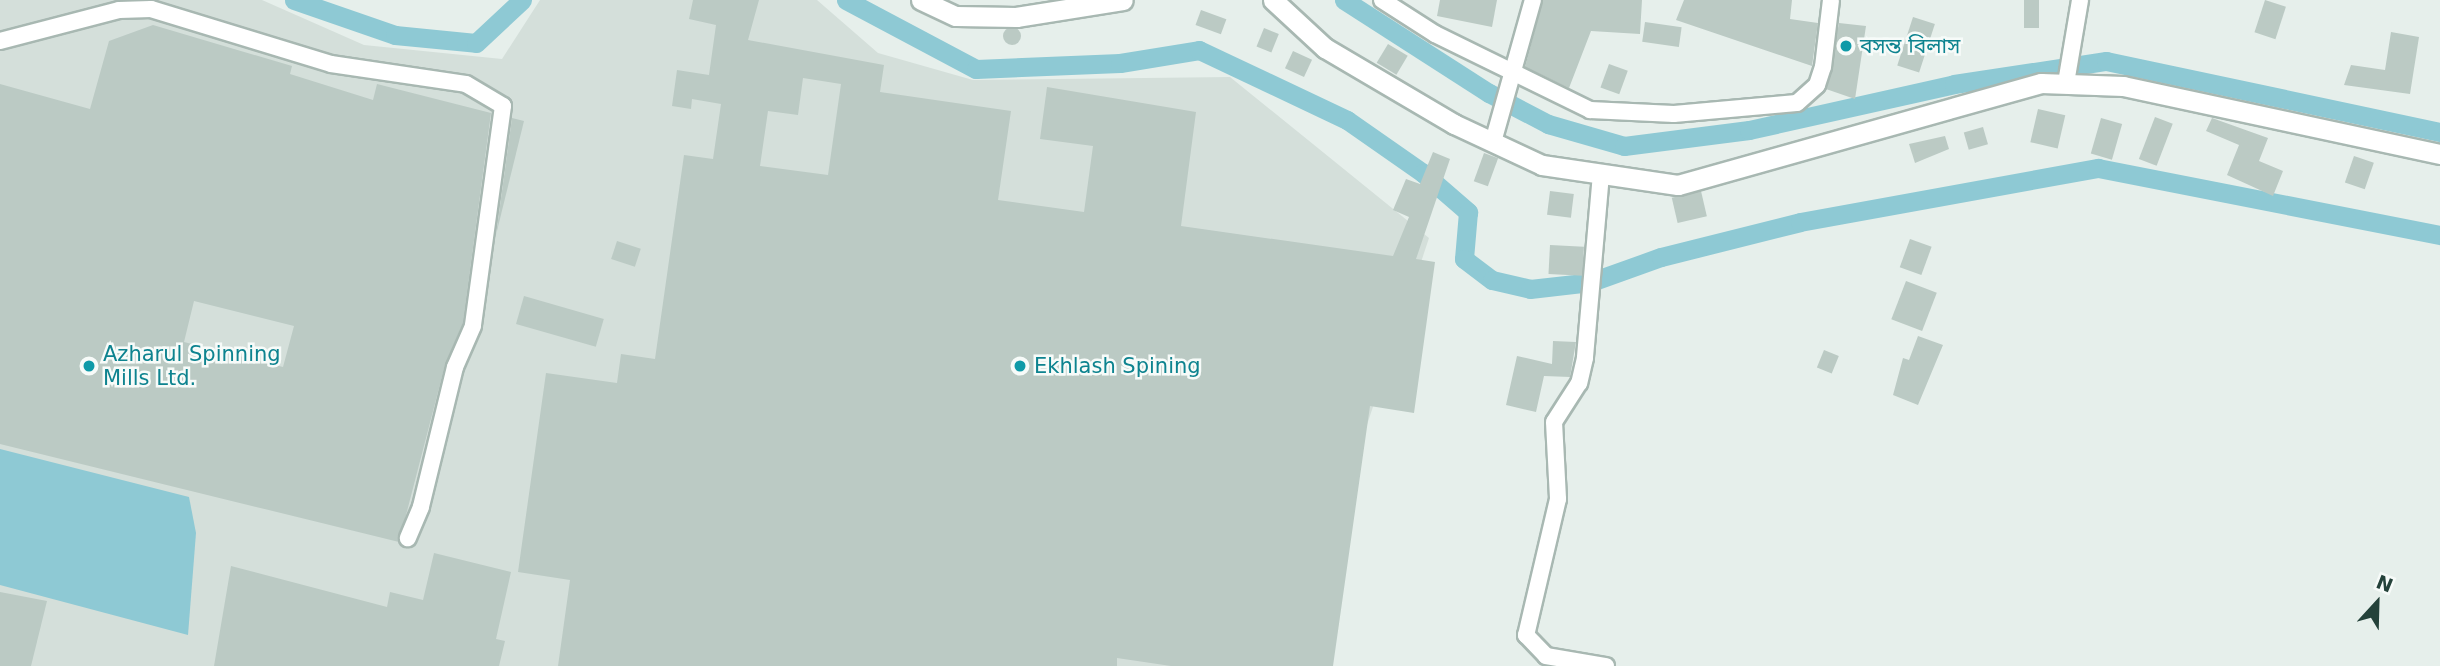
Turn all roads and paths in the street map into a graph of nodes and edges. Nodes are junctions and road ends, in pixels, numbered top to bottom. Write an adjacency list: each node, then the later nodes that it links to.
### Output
1 (921, 0): 2 (street)
2 (1123, 0)
3 (1273, 0): 11 (street)
4 (1382, 0): 9 (street)
5 (1533, 0): 9 (street)
6 (1831, 0): 9 (street)
7 (2078, 6): 10 (street)
8 (0, 41): 14 (street)
9 (1512, 74): 11 (street)
10 (2066, 83): 12 (street); 13 (street)
11 (1493, 142): 13 (street)
12 (2440, 154)
13 (1601, 174): 15 (street)
14 (408, 538)
15 (1606, 666)

